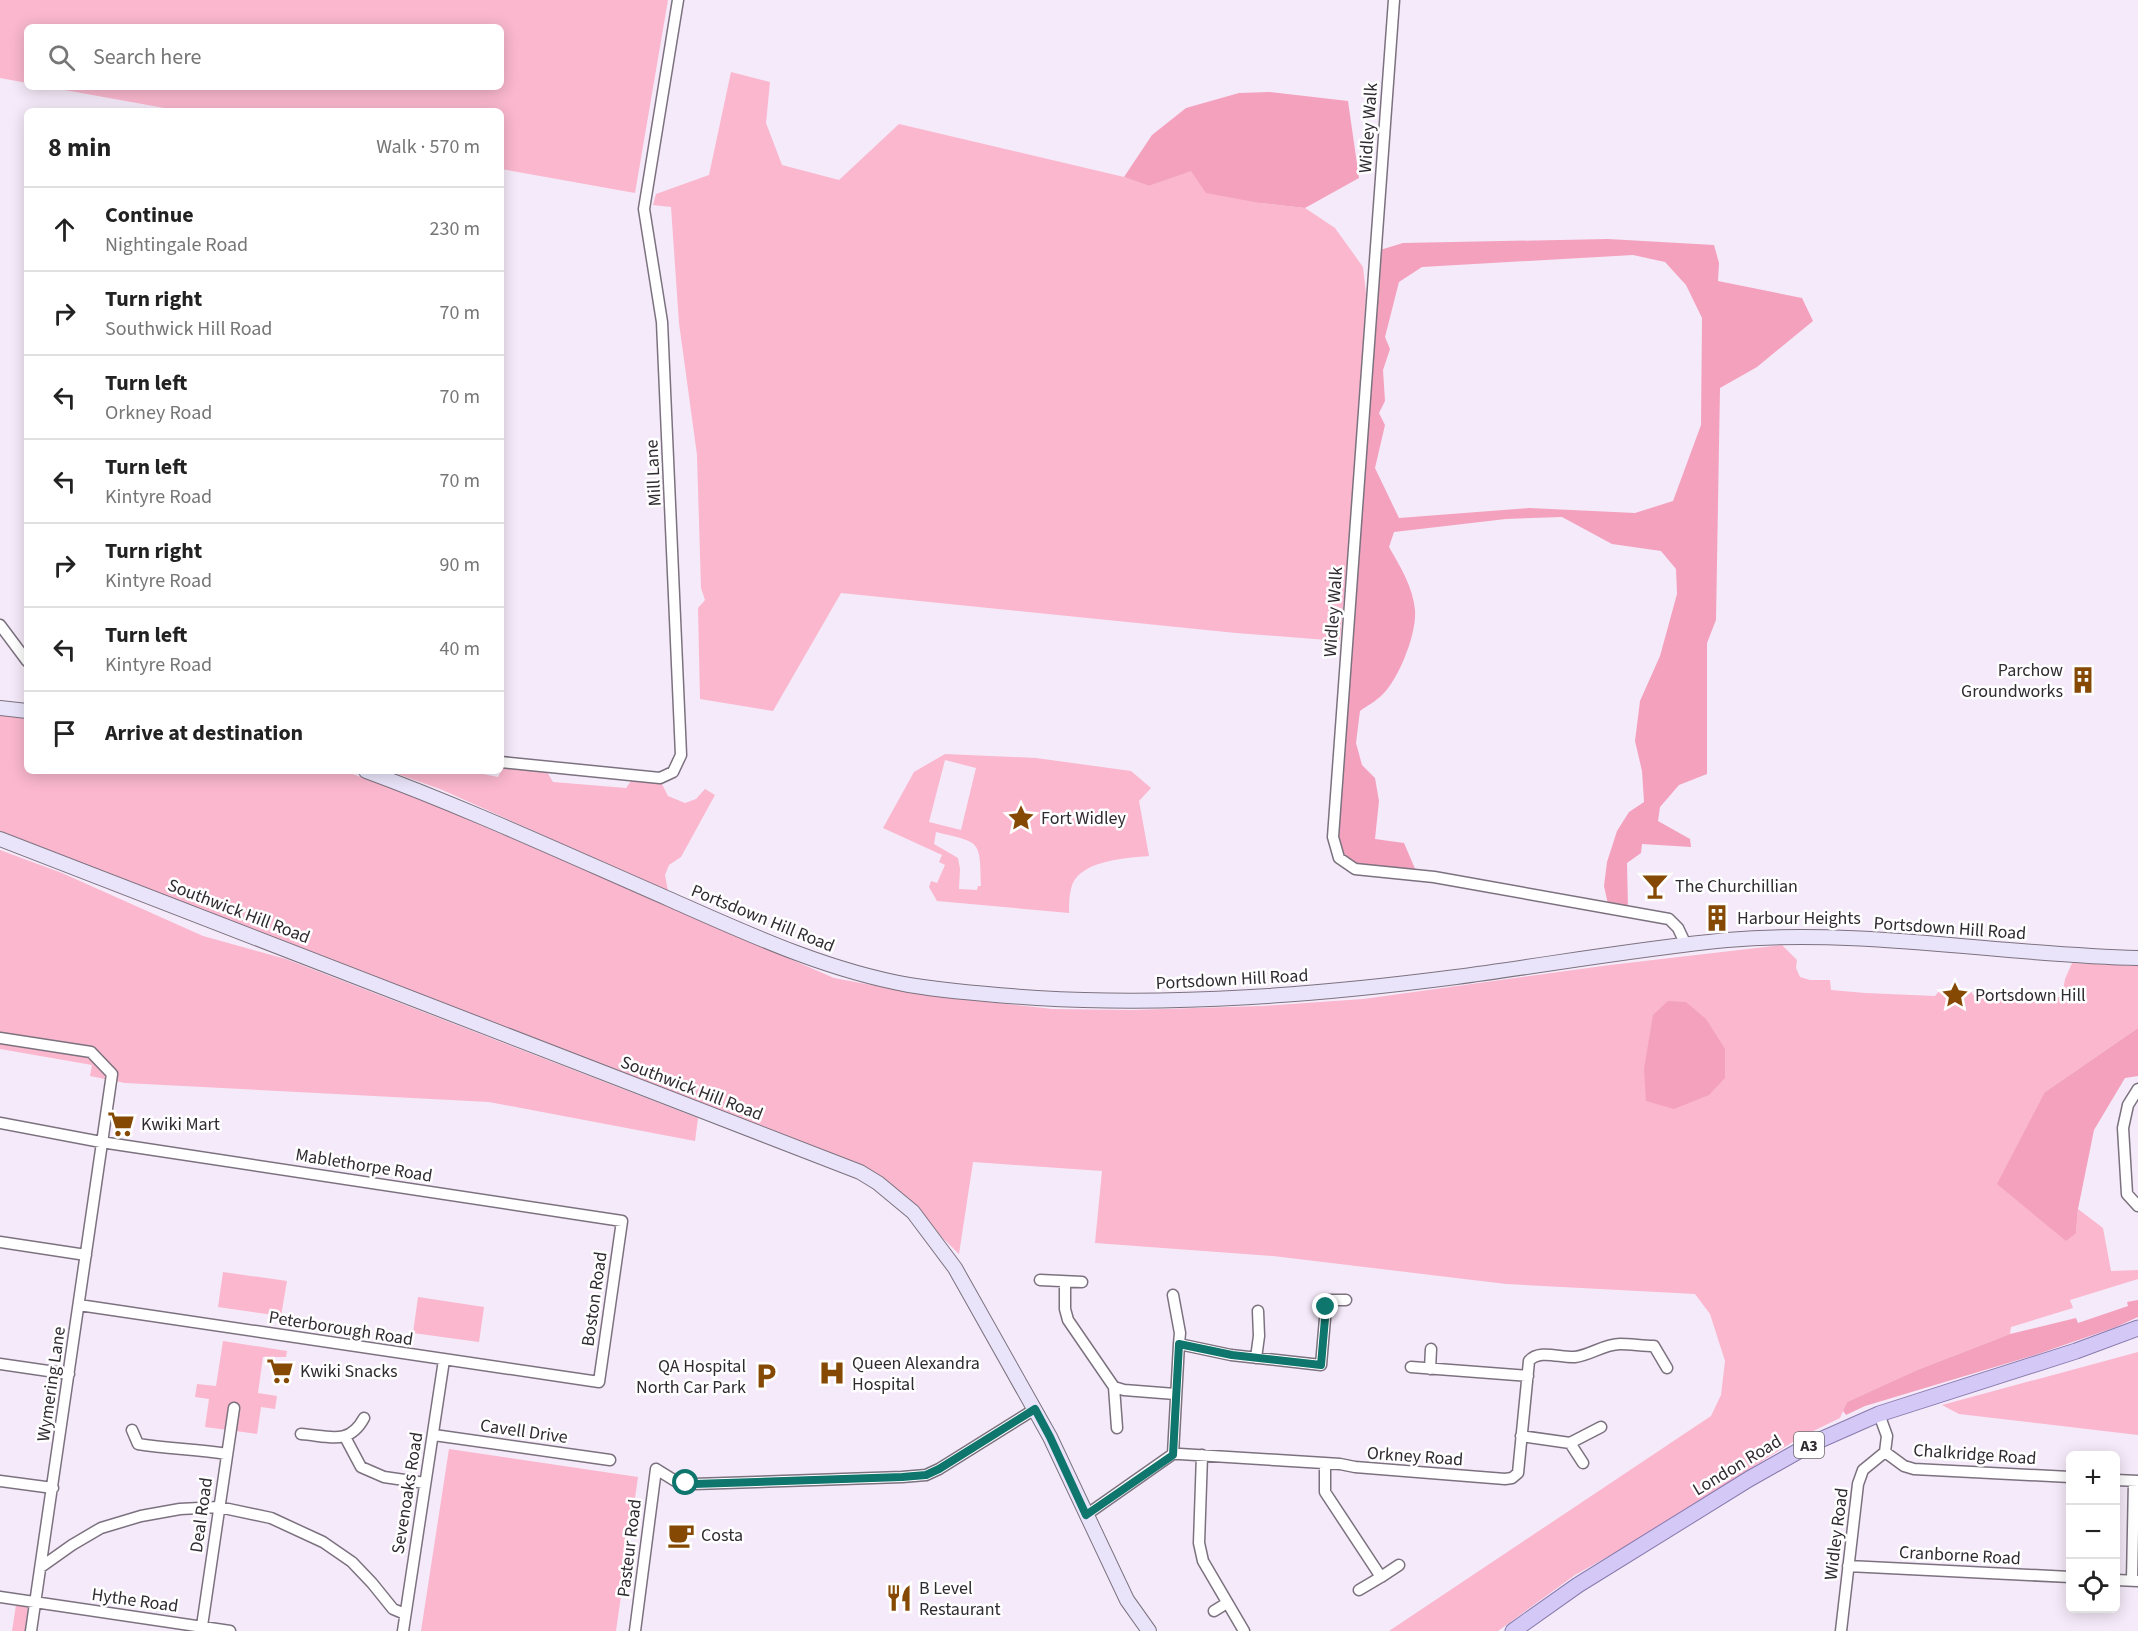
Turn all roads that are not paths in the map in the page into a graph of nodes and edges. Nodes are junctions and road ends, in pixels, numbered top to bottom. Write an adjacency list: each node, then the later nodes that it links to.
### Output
1 (678, 0): 7 (street, Mill Lane)
2 (1394, 0): 10 (street, Widley Walk)
3 (0, 625): 4 (street)
4 (24, 657)
5 (0, 708): 6 (main road)
6 (24, 711)
7 (504, 762)
8 (374, 774): 10 (main road, Portsdown Hill Road)
9 (0, 838): 42 (main road, Southwick Hill Road)
10 (1686, 945): 11 (main road, Portsdown Hill Road)
11 (2138, 958)
12 (0, 1038): 15 (street, Wymering Lane)
13 (2138, 1089): 16 (street)
14 (0, 1123): 15 (street, Mablethorpe Road)
15 (101, 1142): 17 (street, Mablethorpe Road); 19 (street, Wymering Lane)
16 (2138, 1206)
17 (622, 1221): 38 (street, Boston Road)
18 (0, 1242): 19 (street)
19 (86, 1255): 25 (street, Wymering Lane)
20 (1040, 1280): 21 (street)
21 (1065, 1282): 22 (street); 39 (street)
22 (1082, 1282)
23 (1173, 1295): 28 (street)
24 (1346, 1300): 30 (street)
25 (79, 1305): 31 (street, Peterborough Road); 36 (street, Wymering Lane)
26 (1258, 1311): 30 (street)
27 (2138, 1328): 43 (main road, London Road / A3)
28 (1179, 1344): 30 (street); 40 (street)
29 (1431, 1349): 35 (street)
30 (1256, 1358)
31 (444, 1360): 38 (street, Peterborough Road); 49 (street, Sevenoaks Road)
32 (0, 1364): 36 (street)
33 (1411, 1367): 35 (street)
34 (1666, 1368): 37 (street, Orkney Road)
35 (1430, 1369): 37 (street)
36 (69, 1374): 65 (street, Wymering Lane)
37 (1528, 1376): 50 (street, Orkney Road)
38 (599, 1382)
39 (1114, 1387): 40 (street); 46 (street)
40 (1176, 1394): 55 (street)
41 (234, 1408): 54 (street, Deal Road)
42 (1035, 1409): 67 (main road, Southwick Hill Road); 87 (street, Pasteur Road)
43 (1879, 1414): 53 (street, Chalkridge Road); 90 (main road, London Road / A3)
44 (364, 1418): 51 (street)
45 (1601, 1427): 52 (street)
46 (1117, 1428)
47 (132, 1430): 54 (street)
48 (301, 1434): 51 (street)
49 (434, 1435): 57 (street, Cavell Drive); 64 (street, Sevenoaks Road)
50 (1521, 1436): 52 (street); 59 (street, Orkney Road)
51 (345, 1437): 64 (street)
52 (1570, 1443): 58 (street)
53 (1886, 1452): 60 (street, Chalkridge Road); 69 (street, Widley Road)
54 (227, 1454): 66 (street, Deal Road)
55 (1173, 1455): 56 (street, Orkney Road); 67 (street)
56 (1202, 1455): 59 (street, Orkney Road); 78 (street)
57 (610, 1460)
58 (1583, 1463)
59 (1325, 1464): 71 (street)
60 (2066, 1477)
61 (2120, 1480): 63 (street)
62 (0, 1481): 65 (street)
63 (2136, 1481): 74 (street)
64 (425, 1483): 80 (street, Sevenoaks Road)
65 (52, 1488): 70 (street, Wymering Lane)
66 (219, 1507): 70 (street); 80 (street); 82 (street, Deal Road)
67 (1086, 1515): 88 (main road, Southwick Hill Road)
68 (1399, 1565): 71 (street)
69 (1848, 1566): 72 (street, Cranborne Road); 91 (street, Widley Road)
70 (41, 1567): 77 (street, Wymering Lane)
71 (1381, 1577): 75 (street)
72 (2066, 1577)
73 (2120, 1580): 74 (street)
74 (2135, 1581)
75 (1359, 1590)
76 (0, 1597): 77 (street, Hythe Road)
77 (35, 1602): 81 (street, Hythe Road); 83 (street, Wymering Lane)
78 (1227, 1603): 79 (street); 89 (street)
79 (1214, 1611)
80 (405, 1614): 86 (street, Sevenoaks Road)
81 (150, 1619): 82 (street, Hythe Road); 84 (street)
82 (202, 1626): 85 (street, Hythe Road)
83 (31, 1631)
84 (149, 1631)
85 (230, 1631)
86 (403, 1631)
87 (635, 1631)
88 (1149, 1631)
89 (1244, 1631)
90 (1513, 1631)
91 (1841, 1631)

